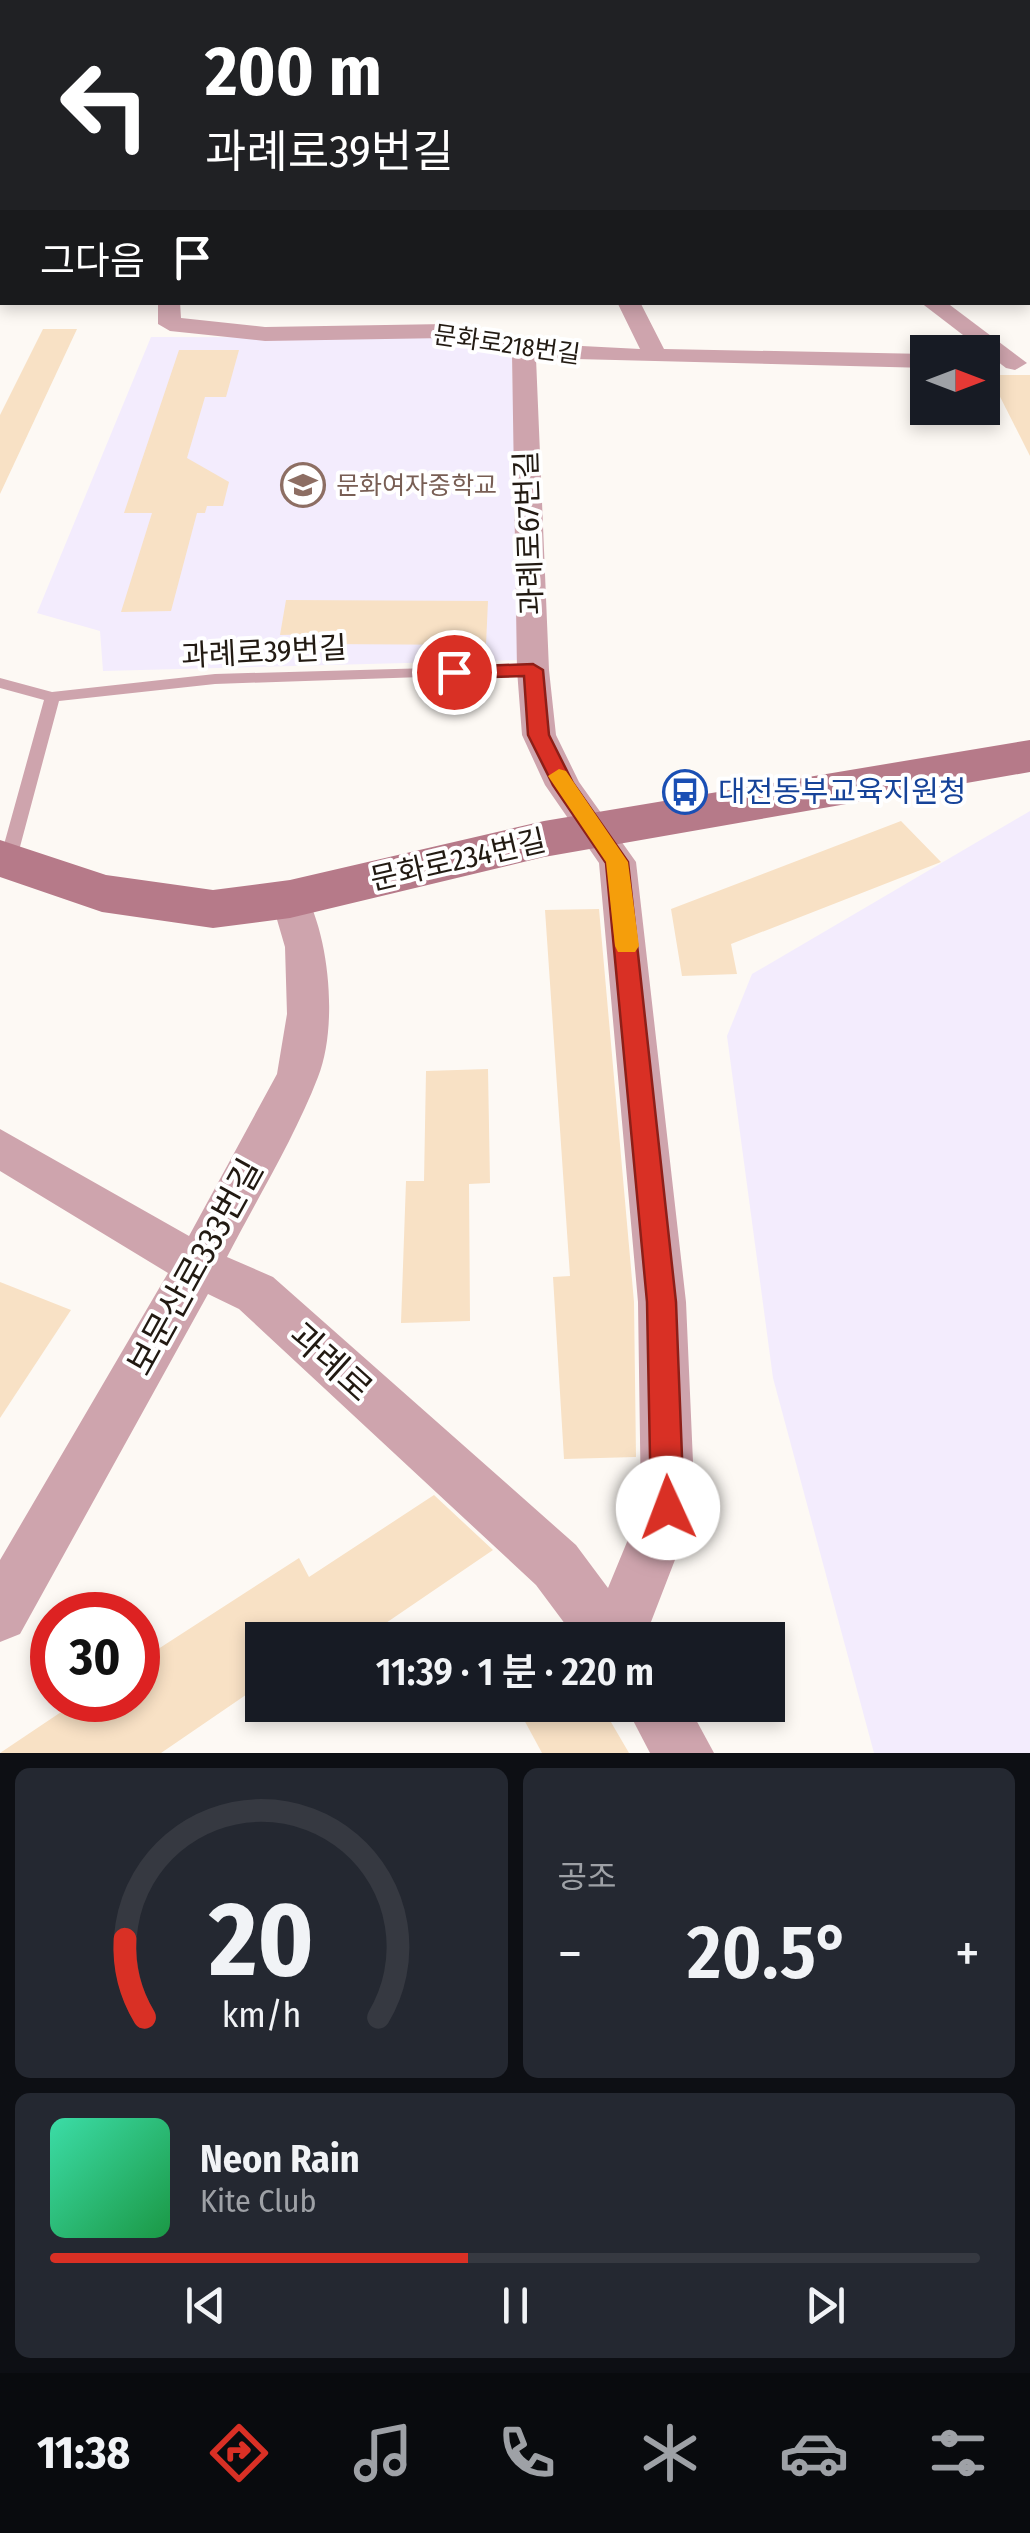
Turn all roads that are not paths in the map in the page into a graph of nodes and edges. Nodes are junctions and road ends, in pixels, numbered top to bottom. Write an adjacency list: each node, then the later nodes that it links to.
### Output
1 (169, 305): 4 (street, 문화로218번길)
2 (630, 305): 5 (street)
3 (936, 305): 7 (street)
4 (524, 350): 5 (street, 문화로218번길); 8 (street, 과례로67번길)
5 (656, 356): 6 (street, 문화로218번길)
6 (910, 362)
7 (1022, 364)
8 (533, 670): 10 (lane, 과례로39번길); 12 (street, 과례로67번길)
9 (0, 683): 10 (lane, 과례로39번길)
10 (52, 697): 13 (lane, 문화로234번길)
11 (1030, 756): 12 (main road, 문화로234번길)
12 (593, 830): 14 (main road, 문화로234번길); 19 (street, 과례로67번길)
13 (4, 858): 14 (main road, 문화로234번길)
14 (290, 899): 16 (street, 보문산로333번길)
15 (0, 1148): 16 (street, 과례로)
16 (198, 1266): 17 (street, 보문산로333번길); 18 (street, 과례로)
17 (0, 1614)
18 (600, 1622)
19 (621, 1622)
20 (665, 1722): 21 (street)
21 (684, 1753)

